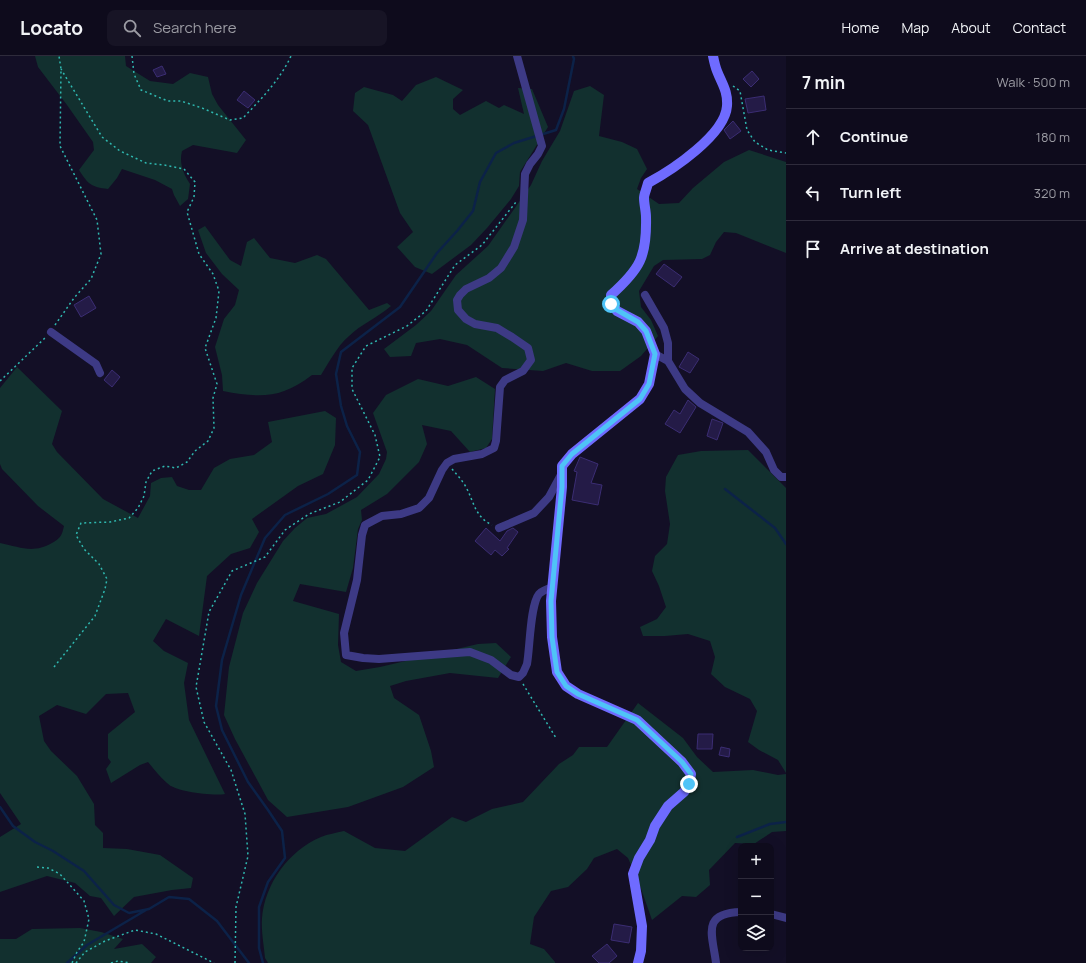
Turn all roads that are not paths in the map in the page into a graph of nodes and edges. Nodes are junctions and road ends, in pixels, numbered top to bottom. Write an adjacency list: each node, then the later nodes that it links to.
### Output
1 (517, 56): 11 (street)
2 (713, 56): 5 (street)
3 (645, 295): 6 (street)
4 (51, 332): 7 (street)
5 (655, 354): 6 (street); 8 (street)
6 (668, 361): 9 (street)
7 (100, 373)
8 (563, 472): 10 (street); 11 (street)
9 (786, 477)
10 (499, 528)
11 (553, 587): 15 (street)
12 (738, 912): 16 (street)
13 (774, 915): 14 (street)
14 (786, 918)
15 (638, 963)
16 (716, 963)

